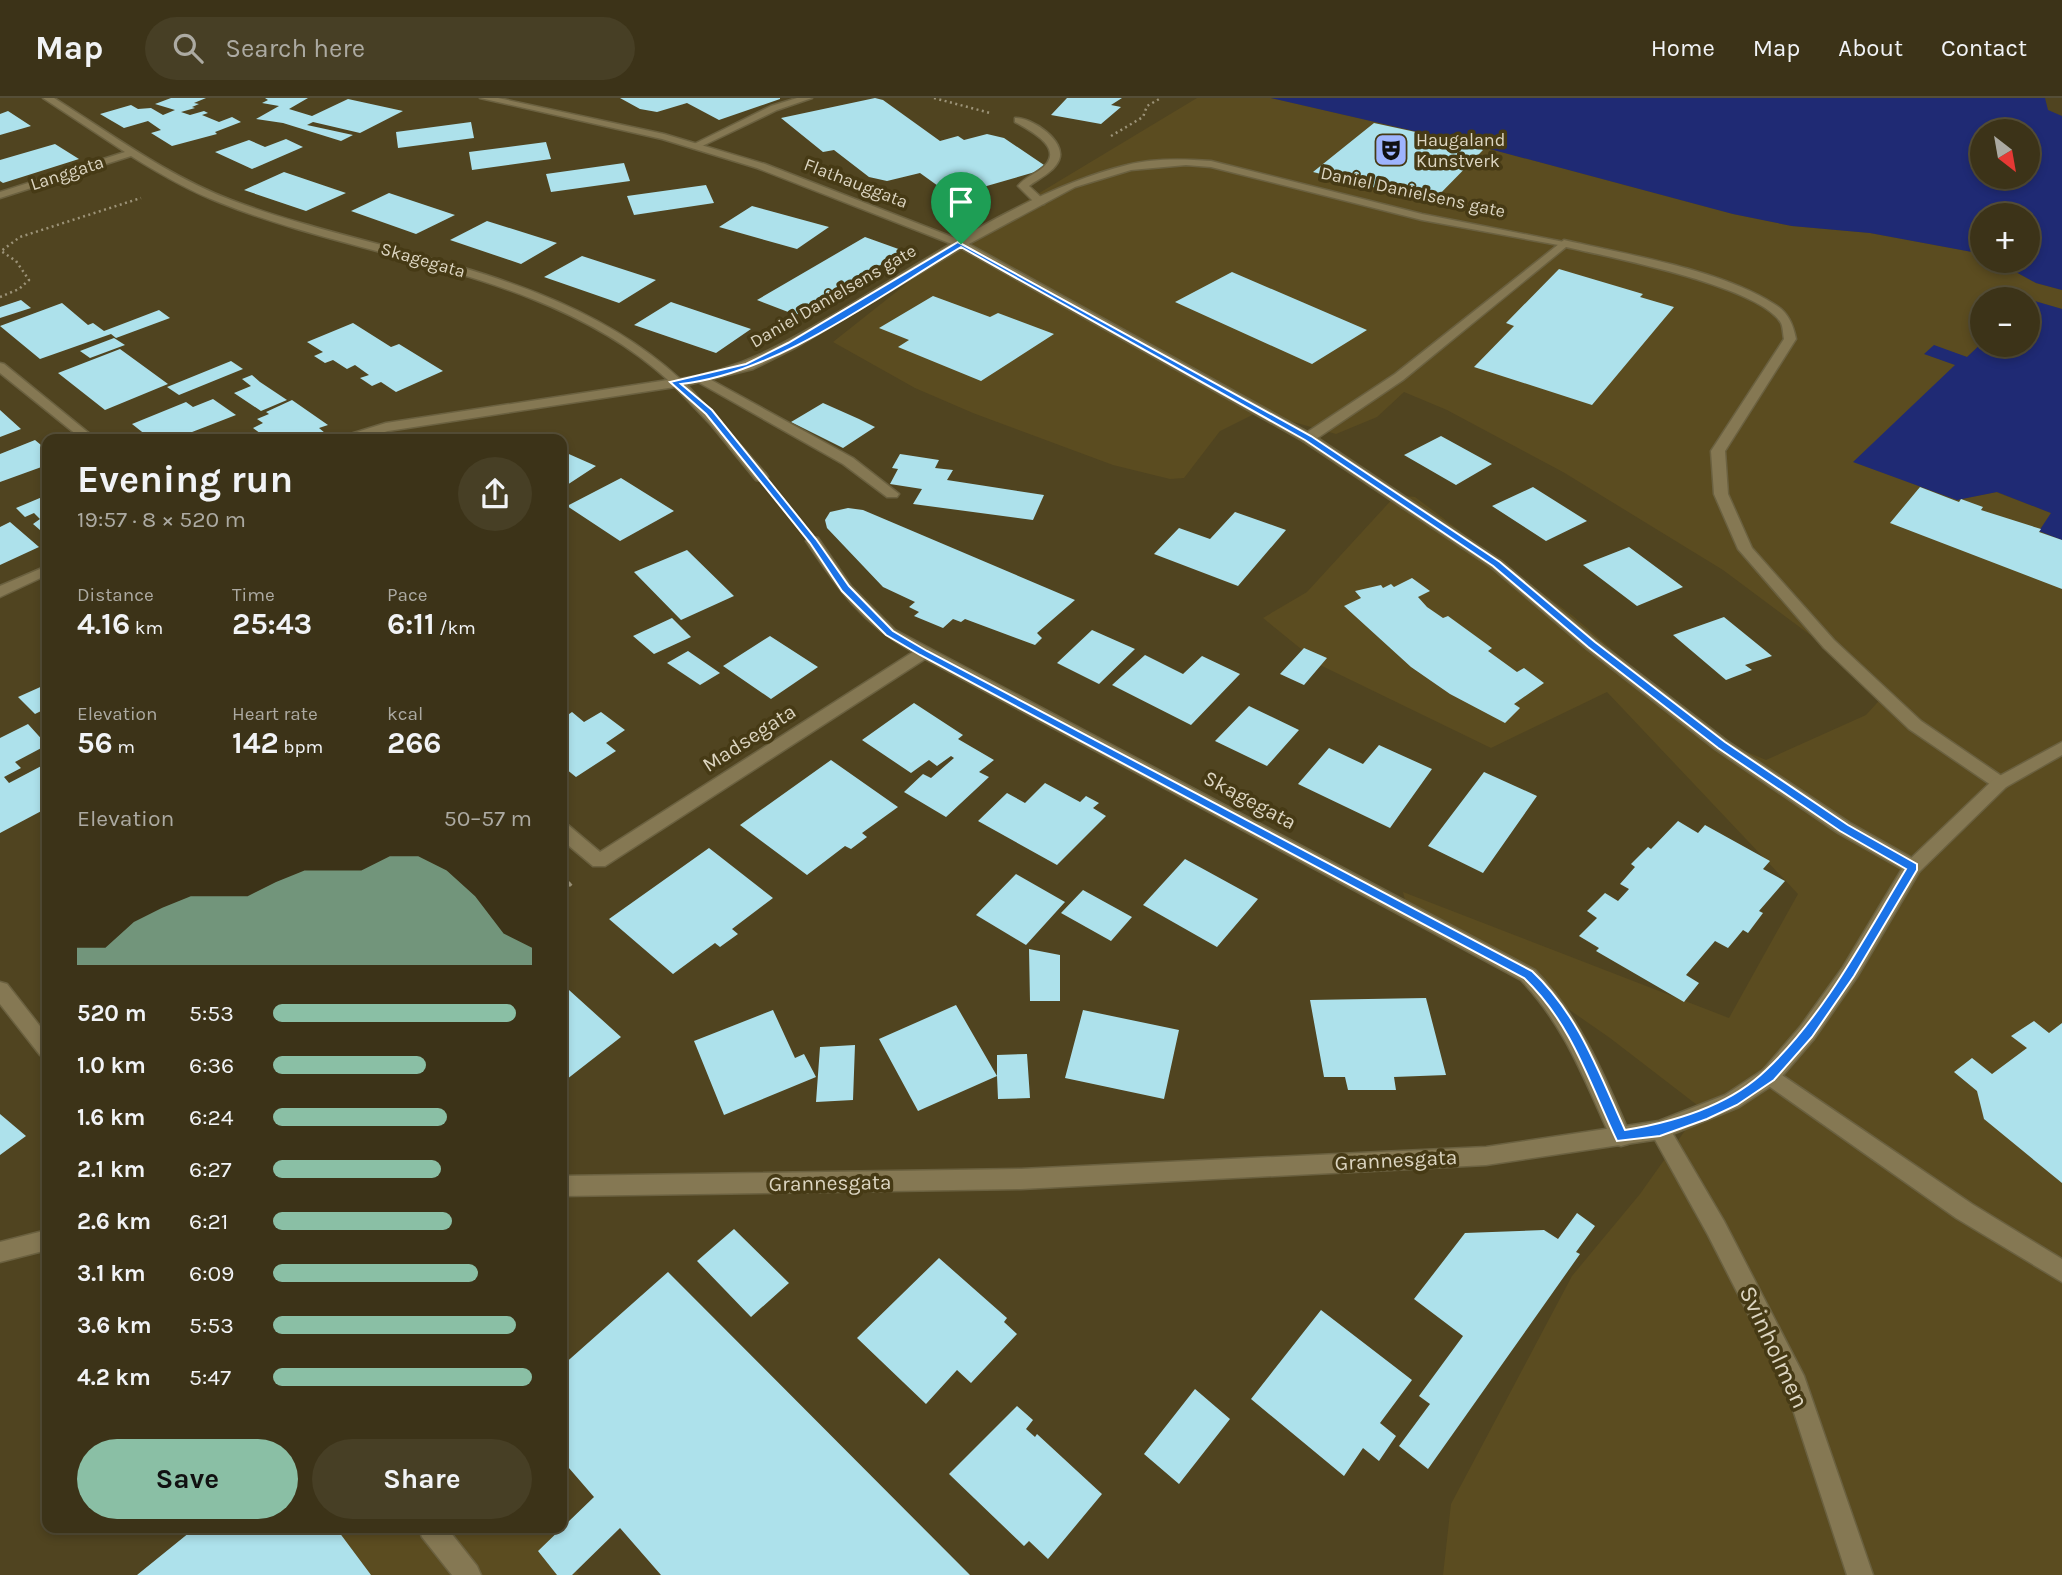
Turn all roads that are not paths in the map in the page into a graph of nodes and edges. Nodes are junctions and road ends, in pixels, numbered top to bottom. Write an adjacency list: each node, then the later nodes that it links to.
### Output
1 (48, 98): 6 (street, Skagegata)
2 (485, 98): 5 (street, Flathauggata)
3 (807, 98): 5 (street)
4 (1018, 120): 8 (street)
5 (695, 146): 10 (street, Flathauggata)
6 (135, 152): 7 (street, Langgata); 13 (street, Skagegata)
7 (0, 195)
8 (1040, 202): 9 (street, Daniel Danielsens gate); 10 (street, Daniel Danielsens gate)
9 (1564, 243): 16 (street); 24 (street, Daniel Danielsens gate)
10 (961, 244): 12 (street, Daniel Danielsens gate); 16 (street, Flathauggata)
11 (0, 367): 14 (street)
12 (702, 379): 13 (street, Daniel Danielsens gate); 18 (street)
13 (674, 382): 15 (street, Daniel Danielsens gate); 17 (street, Skagegata)
14 (84, 434)
15 (366, 434)
16 (1308, 438): 26 (street, Flathauggata)
17 (761, 477)
18 (892, 494)
19 (813, 541): 22 (street, Skagegata)
20 (42, 572): 21 (street)
21 (0, 592)
22 (923, 653): 25 (street, Madsegata); 31 (street, Skagegata)
23 (2062, 748): 24 (street, Grannesgata)
24 (2000, 783): 26 (street, Grannesgata)
25 (567, 834)
26 (1913, 867): 29 (street, Grannesgata)
27 (0, 990): 28 (street)
28 (42, 1043)
29 (1770, 1076): 30 (street, Grannesgata); 35 (street)
30 (1660, 1130): 31 (street, Grannesgata); 38 (street, Svinholmen)
31 (1622, 1137): 32 (street, Grannesgata)
32 (567, 1186)
33 (42, 1241): 34 (street)
34 (0, 1252)
35 (2062, 1271)
36 (435, 1533): 37 (street)
37 (468, 1575)
38 (1860, 1575)

